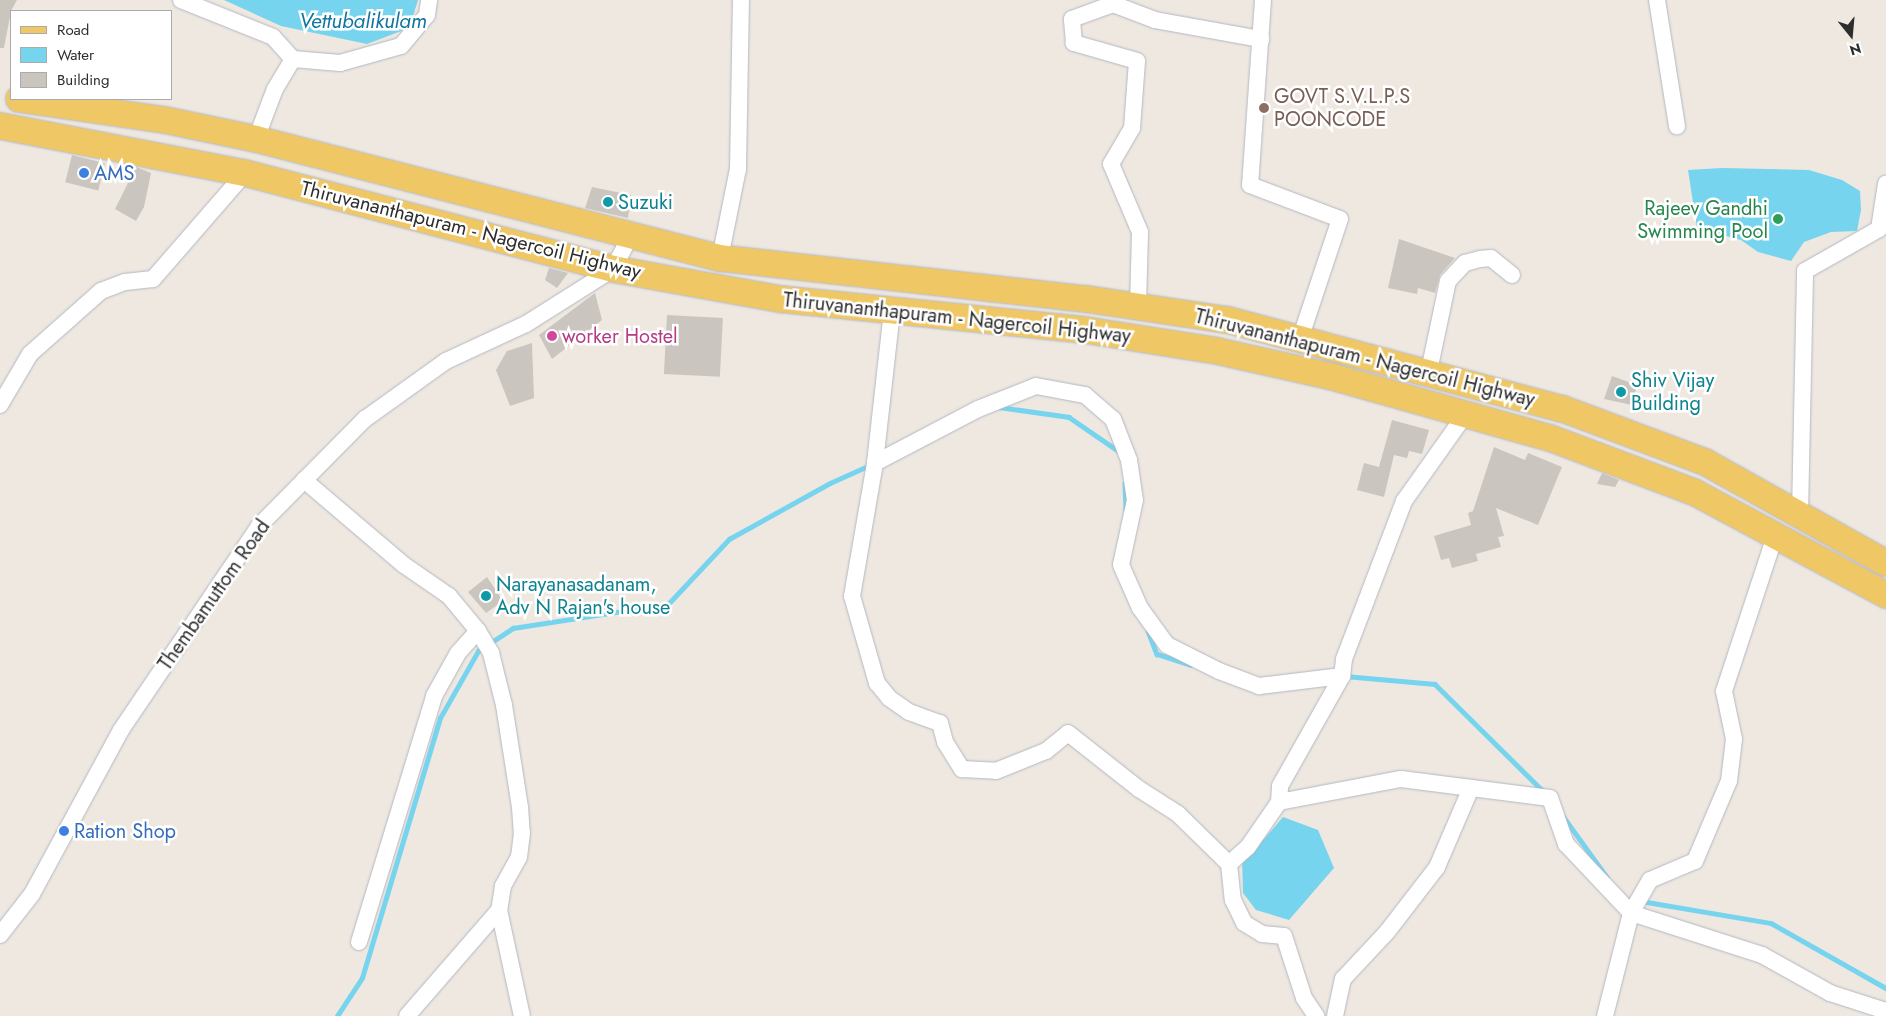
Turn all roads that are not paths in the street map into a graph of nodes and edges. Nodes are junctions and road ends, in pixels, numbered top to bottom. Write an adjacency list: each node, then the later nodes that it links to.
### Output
1 (181, 0): 7 (street)
2 (429, 0): 7 (street)
3 (741, 0): 15 (street)
4 (1263, 0): 6 (street)
5 (1657, 0): 10 (street)
6 (1261, 39): 18 (street); 20 (street)
7 (293, 59): 11 (street)
8 (26, 100): 11 (main road, Thiruvananthapuram - Nagercoil Highway)
9 (0, 126): 12 (main road, Thiruvananthapuram - Nagercoil Highway)
10 (1677, 126)
11 (256, 139): 14 (main road, Thiruvananthapuram - Nagercoil Highway)
12 (245, 172): 16 (main road, Thiruvananthapuram - Nagercoil Highway); 22 (street)
13 (1886, 184): 26 (street)
14 (630, 237): 15 (main road, Thiruvananthapuram - Nagercoil Highway); 16 (street)
15 (720, 258): 18 (main road, Thiruvananthapuram - Nagercoil Highway)
16 (613, 269): 19 (main road, Thiruvananthapuram - Nagercoil Highway); 25 (street, Thembamuttom Road)
17 (1512, 275): 21 (street)
18 (1138, 306): 20 (main road, Thiruvananthapuram - Nagercoil Highway)
19 (892, 311): 23 (main road, Thiruvananthapuram - Nagercoil Highway); 24 (street)
20 (1300, 339): 21 (main road, Thiruvananthapuram - Nagercoil Highway)
21 (1429, 371): 26 (main road, Thiruvananthapuram - Nagercoil Highway)
22 (0, 405)
23 (1465, 415): 27 (main road, Thiruvananthapuram - Nagercoil Highway); 31 (street)
24 (875, 464): 31 (street); 34 (street)
25 (304, 480): 30 (street); 37 (street, Thembamuttom Road)
26 (1800, 514): 28 (main road, Thiruvananthapuram - Nagercoil Highway)
27 (1776, 533): 29 (main road, Thiruvananthapuram - Nagercoil Highway); 36 (street)
28 (1886, 563)
29 (1886, 595)
30 (478, 631): 35 (street); 38 (street)
31 (1342, 676): 33 (street)
32 (1471, 788): 33 (street); 36 (street); 43 (street)
33 (1279, 802): 34 (street)
34 (1229, 864): 42 (street)
35 (499, 910): 40 (street); 41 (street)
36 (1633, 912): 39 (street); 44 (street)
37 (0, 935)
38 (359, 942)
39 (1886, 1012)
40 (407, 1016)
41 (522, 1016)
42 (1316, 1016)
43 (1335, 1016)
44 (1605, 1016)

